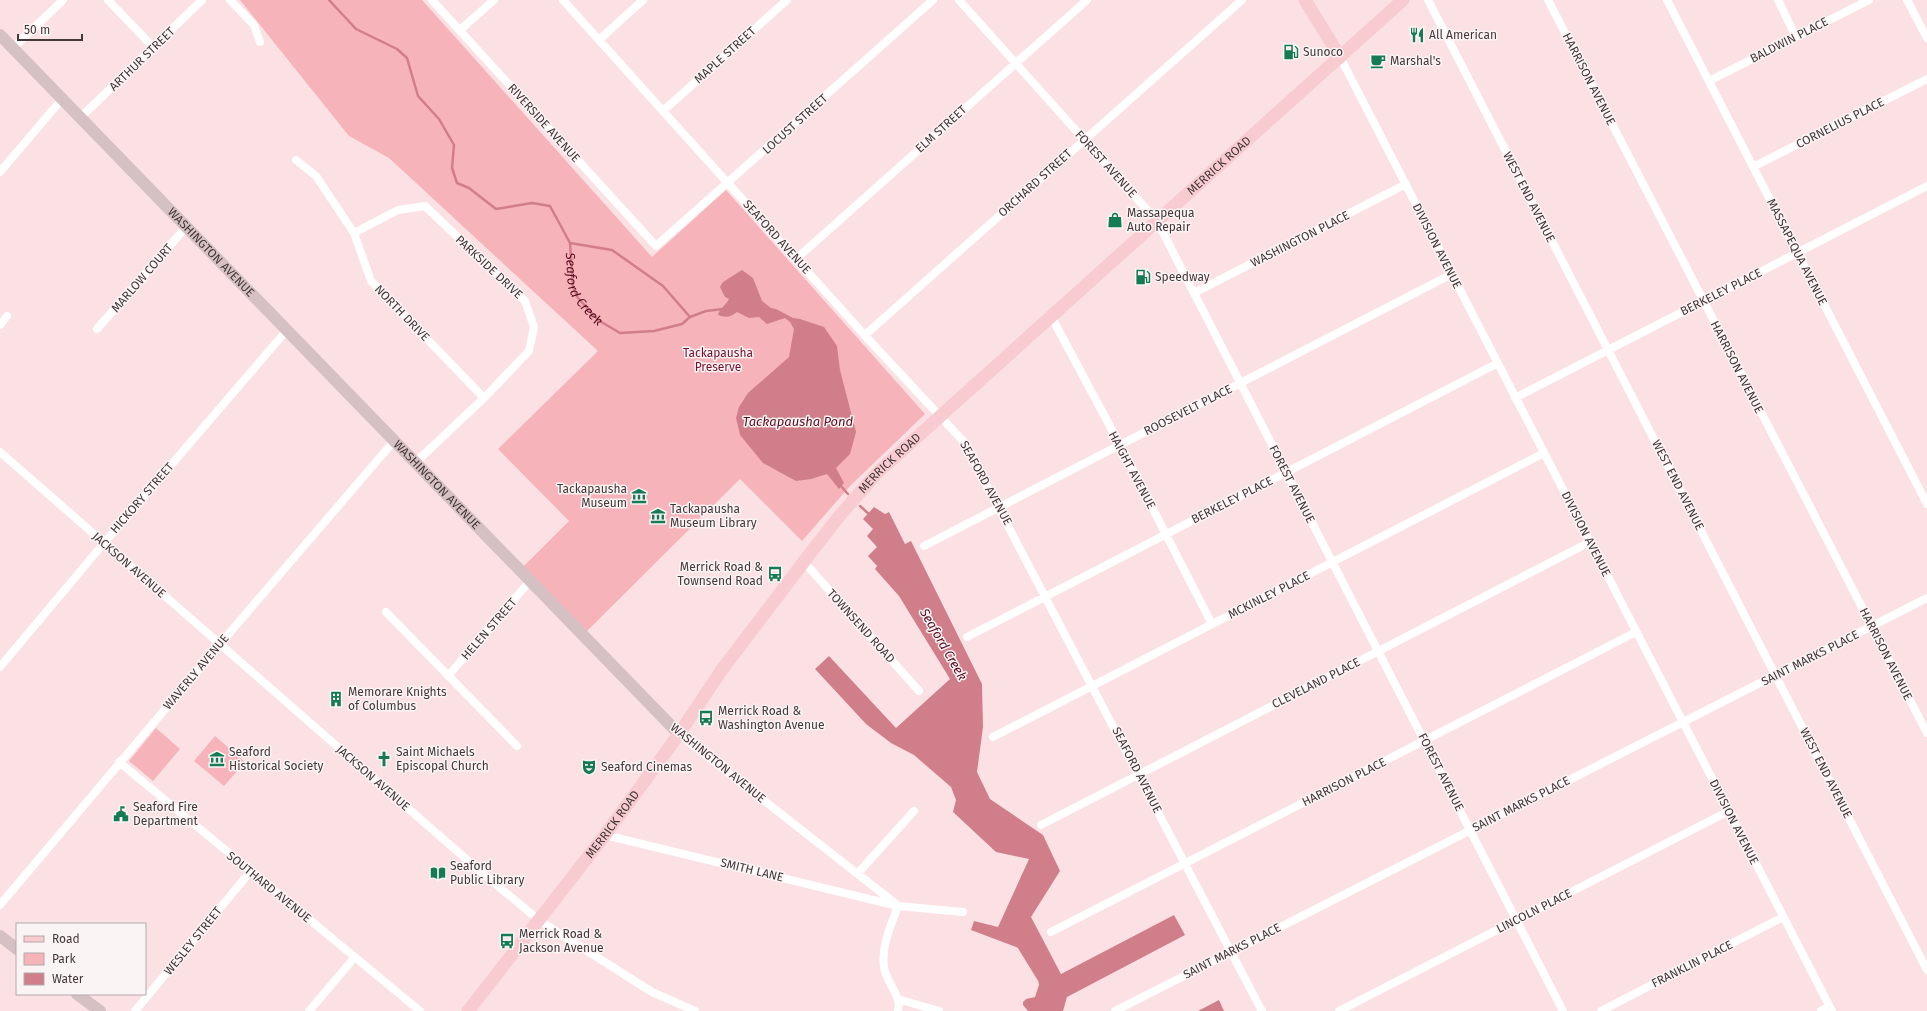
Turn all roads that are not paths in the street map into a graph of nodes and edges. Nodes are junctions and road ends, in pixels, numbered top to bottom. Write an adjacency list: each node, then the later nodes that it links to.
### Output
1 (63, 0): 28 (street)
2 (108, 0): 29 (street)
3 (202, 0): 29 (street, ARTHUR STREET)
4 (230, 0): 27 (street)
5 (432, 0): 22 (street, RIVERSIDE AVENUE)
6 (494, 0): 22 (street)
7 (563, 0): 26 (street, SEAFORD AVENUE)
8 (643, 0): 26 (street)
9 (787, 0): 35 (street, MAPLE STREET)
10 (933, 0): 41 (street, LOCUST STREET)
11 (959, 0): 31 (street, FOREST AVENUE)
12 (1087, 0): 31 (street, ELM STREET)
13 (1242, 0): 37 (street, ORCHARD STREET)
14 (1305, 0): 30 (main road)
15 (1403, 0): 30 (main road, MERRICK ROAD)
16 (1428, 0): 59 (street, WEST END AVENUE)
17 (1548, 0): 52 (street, HARRISON AVENUE)
18 (1667, 0): 33 (street, MASSAPEQUA AVENUE)
19 (1778, 0): 24 (street)
20 (1869, 0): 24 (street, BALDWIN PLACE)
21 (1907, 0): 25 (street)
22 (460, 30): 47 (street, RIVERSIDE AVENUE)
23 (0, 35): 28 (street, WASHINGTON AVENUE)
24 (1796, 37): 33 (street, BALDWIN PLACE)
25 (1927, 38)
26 (599, 40): 35 (street, SEAFORD AVENUE)
27 (260, 42)
28 (12, 48): 34 (street, WASHINGTON AVENUE)
29 (154, 48): 36 (street, ARTHUR STREET)
30 (1340, 57): 42 (street, DIVISION AVENUE); 44 (main road, MERRICK ROAD)
31 (1016, 63): 37 (street, FOREST AVENUE); 49 (street, ELM STREET)
32 (1927, 79): 39 (street, CORNELIUS PLACE)
33 (1709, 81): 39 (street, MASSAPEQUA AVENUE)
34 (62, 99): 36 (street, WASHINGTON AVENUE); 40 (street)
35 (663, 111): 41 (street, SEAFORD AVENUE)
36 (80, 118): 45 (street, WASHINGTON AVENUE)
37 (1084, 140): 44 (street, FOREST AVENUE); 58 (street, ORCHARD STREET)
38 (296, 160): 46 (street, NORTH DRIVE)
39 (1753, 167): 48 (street, MASSAPEQUA AVENUE)
40 (0, 172)
41 (728, 183): 47 (street, LOCUST STREET); 49 (street, SEAFORD AVENUE)
42 (1406, 184): 50 (street, DIVISION AVENUE); 51 (street, WASHINGTON PLACE)
43 (1927, 186): 48 (street, BERKELEY PLACE)
44 (1157, 221): 51 (street, FOREST AVENUE); 54 (main road, MERRICK ROAD)
45 (186, 227): 56 (street, MARLOW COURT); 57 (street, WASHINGTON AVENUE)
46 (354, 233): 62 (street, NORTH DRIVE); 62 (street, PARKSIDE DRIVE)
47 (656, 246)
48 (1798, 253): 52 (street, BERKELEY PLACE); 71 (street, MASSAPEQUA AVENUE)
49 (796, 259): 58 (street, SEAFORD AVENUE)
50 (1452, 274): 60 (street, DIVISION AVENUE); 61 (street, ROOSEVELT PLACE)
51 (1194, 293): 61 (street, FOREST AVENUE)
52 (1704, 301): 59 (street, BERKELEY PLACE); 84 (street, HARRISON AVENUE)
53 (7, 316): 55 (street)
54 (1051, 316): 64 (main road, MERRICK ROAD); 66 (street, HAIGHT AVENUE)
55 (0, 326)
56 (97, 329)
57 (287, 330): 65 (street, WASHINGTON AVENUE); 75 (street, HICKORY STREET)
58 (865, 335): 64 (street, SEAFORD AVENUE)
59 (1608, 350): 63 (street, BERKELEY PLACE); 90 (street, WEST END AVENUE)
60 (1498, 363): 63 (street, DIVISION AVENUE); 70 (street, BERKELEY PLACE)
61 (1240, 383): 66 (street, ROOSEVELT PLACE); 70 (street, FOREST AVENUE)
62 (484, 398): 69 (street, PARKSIDE DRIVE)
63 (1515, 398): 67 (street, DIVISION AVENUE)
64 (939, 416): 72 (street, SEAFORD AVENUE); 77 (main road, MERRICK ROAD)
65 (394, 441): 69 (street, WASHINGTON AVENUE); 87 (street, WAVERLY AVENUE)
66 (1120, 445): 72 (street, ROOSEVELT PLACE); 73 (street, HAIGHT AVENUE)
67 (1544, 453): 74 (street, DIVISION AVENUE); 78 (street, MCKINLEY PLACE)
68 (1, 455): 75 (street, JACKSON AVENUE)
69 (415, 463): 79 (street, WASHINGTON AVENUE)
70 (1286, 472): 73 (street, BERKELEY PLACE); 78 (street, FOREST AVENUE)
71 (1927, 504)
72 (1000, 507): 76 (street, ROOSEVELT PLACE); 80 (street, SEAFORD AVENUE)
73 (1166, 533): 80 (street, BERKELEY PLACE); 83 (street, HAIGHT AVENUE)
74 (1590, 542): 85 (street, DIVISION AVENUE); 88 (street, CLEVELAND PLACE)
75 (104, 543): 87 (street, JACKSON AVENUE); 89 (street, HICKORY STREET)
76 (924, 546)
77 (804, 562): 93 (street, TOWNSEND ROAD); 96 (main road, MERRICK ROAD)
78 (1333, 562): 83 (street, MCKINLEY PLACE); 88 (street, FOREST AVENUE)
79 (530, 581): 91 (street, HELEN STREET); 96 (street, WASHINGTON AVENUE)
80 (1046, 596): 86 (street, BERKELEY PLACE); 92 (street, SEAFORD AVENUE)
81 (1927, 598): 84 (street, SAINT MARKS PLACE)
82 (386, 612): 91 (street)
83 (1212, 624): 92 (street, MCKINLEY PLACE)
84 (1872, 626): 90 (street, SAINT MARKS PLACE); 95 (street, HARRISON AVENUE)
85 (1636, 632): 94 (street, DIVISION AVENUE); 98 (street, HARRISON PLACE)
86 (967, 637)
87 (220, 644): 100 (street, WAVERLY AVENUE); 115 (street, JACKSON AVENUE)
88 (1378, 651): 98 (street, FOREST AVENUE); 101 (street, CLEVELAND PLACE)
89 (0, 667)
90 (1775, 675): 94 (street, SAINT MARKS PLACE); 121 (street, WEST END AVENUE)
91 (448, 676): 99 (street)
92 (1093, 686): 97 (street, MCKINLEY PLACE); 101 (street, SEAFORD AVENUE)
93 (919, 690)
94 (1683, 722): 103 (street, DIVISION AVENUE); 105 (street, SAINT MARKS PLACE)
95 (1927, 733)
96 (679, 734): 106 (main road, MERRICK ROAD); 109 (street, WASHINGTON AVENUE)
97 (993, 737)
98 (1424, 741): 105 (street, FOREST AVENUE); 107 (street, HARRISON PLACE)
99 (517, 746)
100 (119, 762): 108 (street, SOUTHARD AVENUE); 110 (street, WAVERLY AVENUE)
101 (1139, 774): 104 (street, CLEVELAND PLACE); 107 (street, SEAFORD AVENUE)
102 (914, 811): 109 (street)
103 (1729, 811): 113 (street, DIVISION AVENUE); 114 (street, LINCOLN PLACE)
104 (1041, 825)
105 (1470, 830): 114 (street, FOREST AVENUE); 119 (street, SAINT MARKS PLACE)
106 (605, 835): 111 (street, SMITH LANE); 115 (main road, MERRICK ROAD)
107 (1185, 863): 116 (street, HARRISON PLACE); 119 (street, SEAFORD AVENUE)
108 (250, 872): 120 (street, SOUTHARD AVENUE); 126 (street, WESLEY STREET)
109 (858, 873): 111 (street, WASHINGTON AVENUE)
110 (0, 905)
111 (898, 906): 112 (street, SMITH LANE); 123 (street)
112 (963, 912)
113 (1783, 917): 124 (street, DIVISION AVENUE); 137 (street, FRANKLIN PLACE)
114 (1517, 920): 135 (street, LINCOLN PLACE); 136 (street, FOREST AVENUE)
115 (540, 921): 129 (main road, MERRICK ROAD); 130 (street, JACKSON AVENUE)
116 (1051, 932)
117 (0, 936): 118 (street)
118 (16, 948)
119 (1231, 952): 133 (street, SAINT MARKS PLACE); 134 (street, SEAFORD AVENUE)
120 (355, 958): 127 (street); 128 (street, SOUTHARD AVENUE)
121 (1927, 970)
122 (78, 995): 125 (street)
123 (898, 999): 131 (street); 132 (street)
124 (1831, 1009): 138 (street)
125 (100, 1011)
126 (135, 1011)
127 (309, 1011)
128 (420, 1011)
129 (468, 1011)
130 (695, 1011)
131 (898, 1011)
132 (939, 1011)
133 (1115, 1011)
134 (1262, 1011)
135 (1338, 1011)
136 (1564, 1011)
137 (1601, 1011)
138 (1820, 1011)

